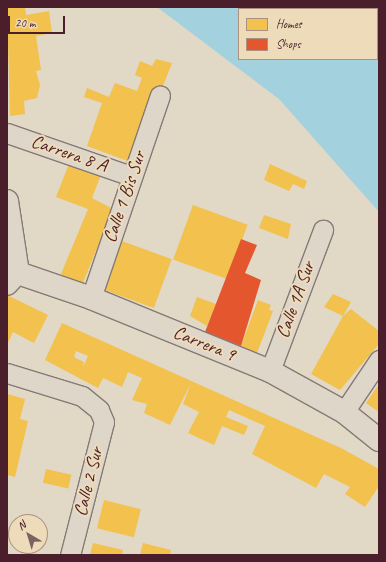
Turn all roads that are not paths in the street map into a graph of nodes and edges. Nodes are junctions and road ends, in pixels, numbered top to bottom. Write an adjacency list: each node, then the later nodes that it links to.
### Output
1 (160, 96): 3 (street, Calle 1 Bis Sur)
2 (7, 133): 3 (street, Carrera 8 A)
3 (131, 176): 7 (street, Calle 1 Bis Sur)
4 (7, 201): 6 (main road, Carrera 9)
5 (323, 230): 9 (street, Calle 1A Sur)
6 (11, 276): 7 (main road, Carrera 9)
7 (91, 298): 9 (main road, Carrera 9)
8 (379, 360): 11 (street)
9 (270, 371): 11 (main road, Carrera 9)
10 (7, 373): 13 (street, Calle 2 Sur)
11 (344, 412): 12 (main road, Carrera 9)
12 (379, 440)
13 (70, 555)

